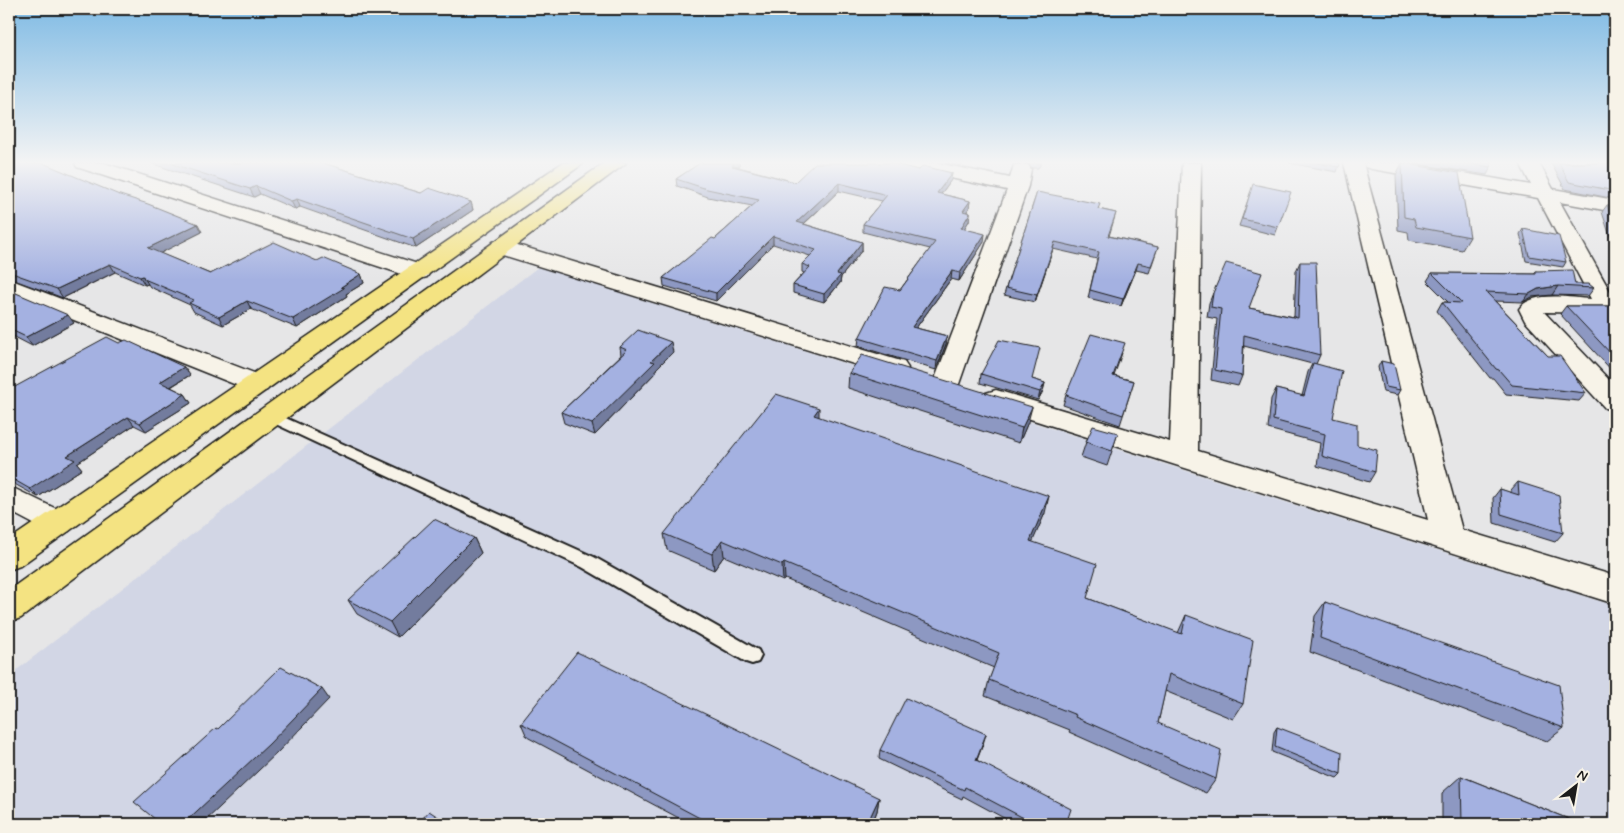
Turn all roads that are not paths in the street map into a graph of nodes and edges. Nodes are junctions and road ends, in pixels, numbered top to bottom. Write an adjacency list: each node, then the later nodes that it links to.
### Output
1 (203, 202): 11 (street)
2 (519, 202): 11 (main road)
3 (563, 202): 10 (main road)
4 (1009, 202): 13 (street)
5 (1191, 202): 17 (street)
6 (1363, 202): 20 (street)
7 (1549, 202): 15 (street)
8 (1592, 202): 9 (street)
9 (1615, 206)
10 (501, 247): 13 (street); 16 (main road)
11 (419, 272): 14 (main road)
12 (9, 286): 14 (street)
13 (930, 379): 17 (street)
14 (258, 384): 19 (main road)
15 (1615, 402)
16 (270, 416): 23 (main road); 24 (lane)
17 (1184, 457): 20 (street)
18 (9, 497): 19 (street)
19 (58, 523): 21 (main road)
20 (1448, 538): 22 (street)
21 (9, 557)
22 (1615, 590)
23 (9, 608)
24 (752, 656)

